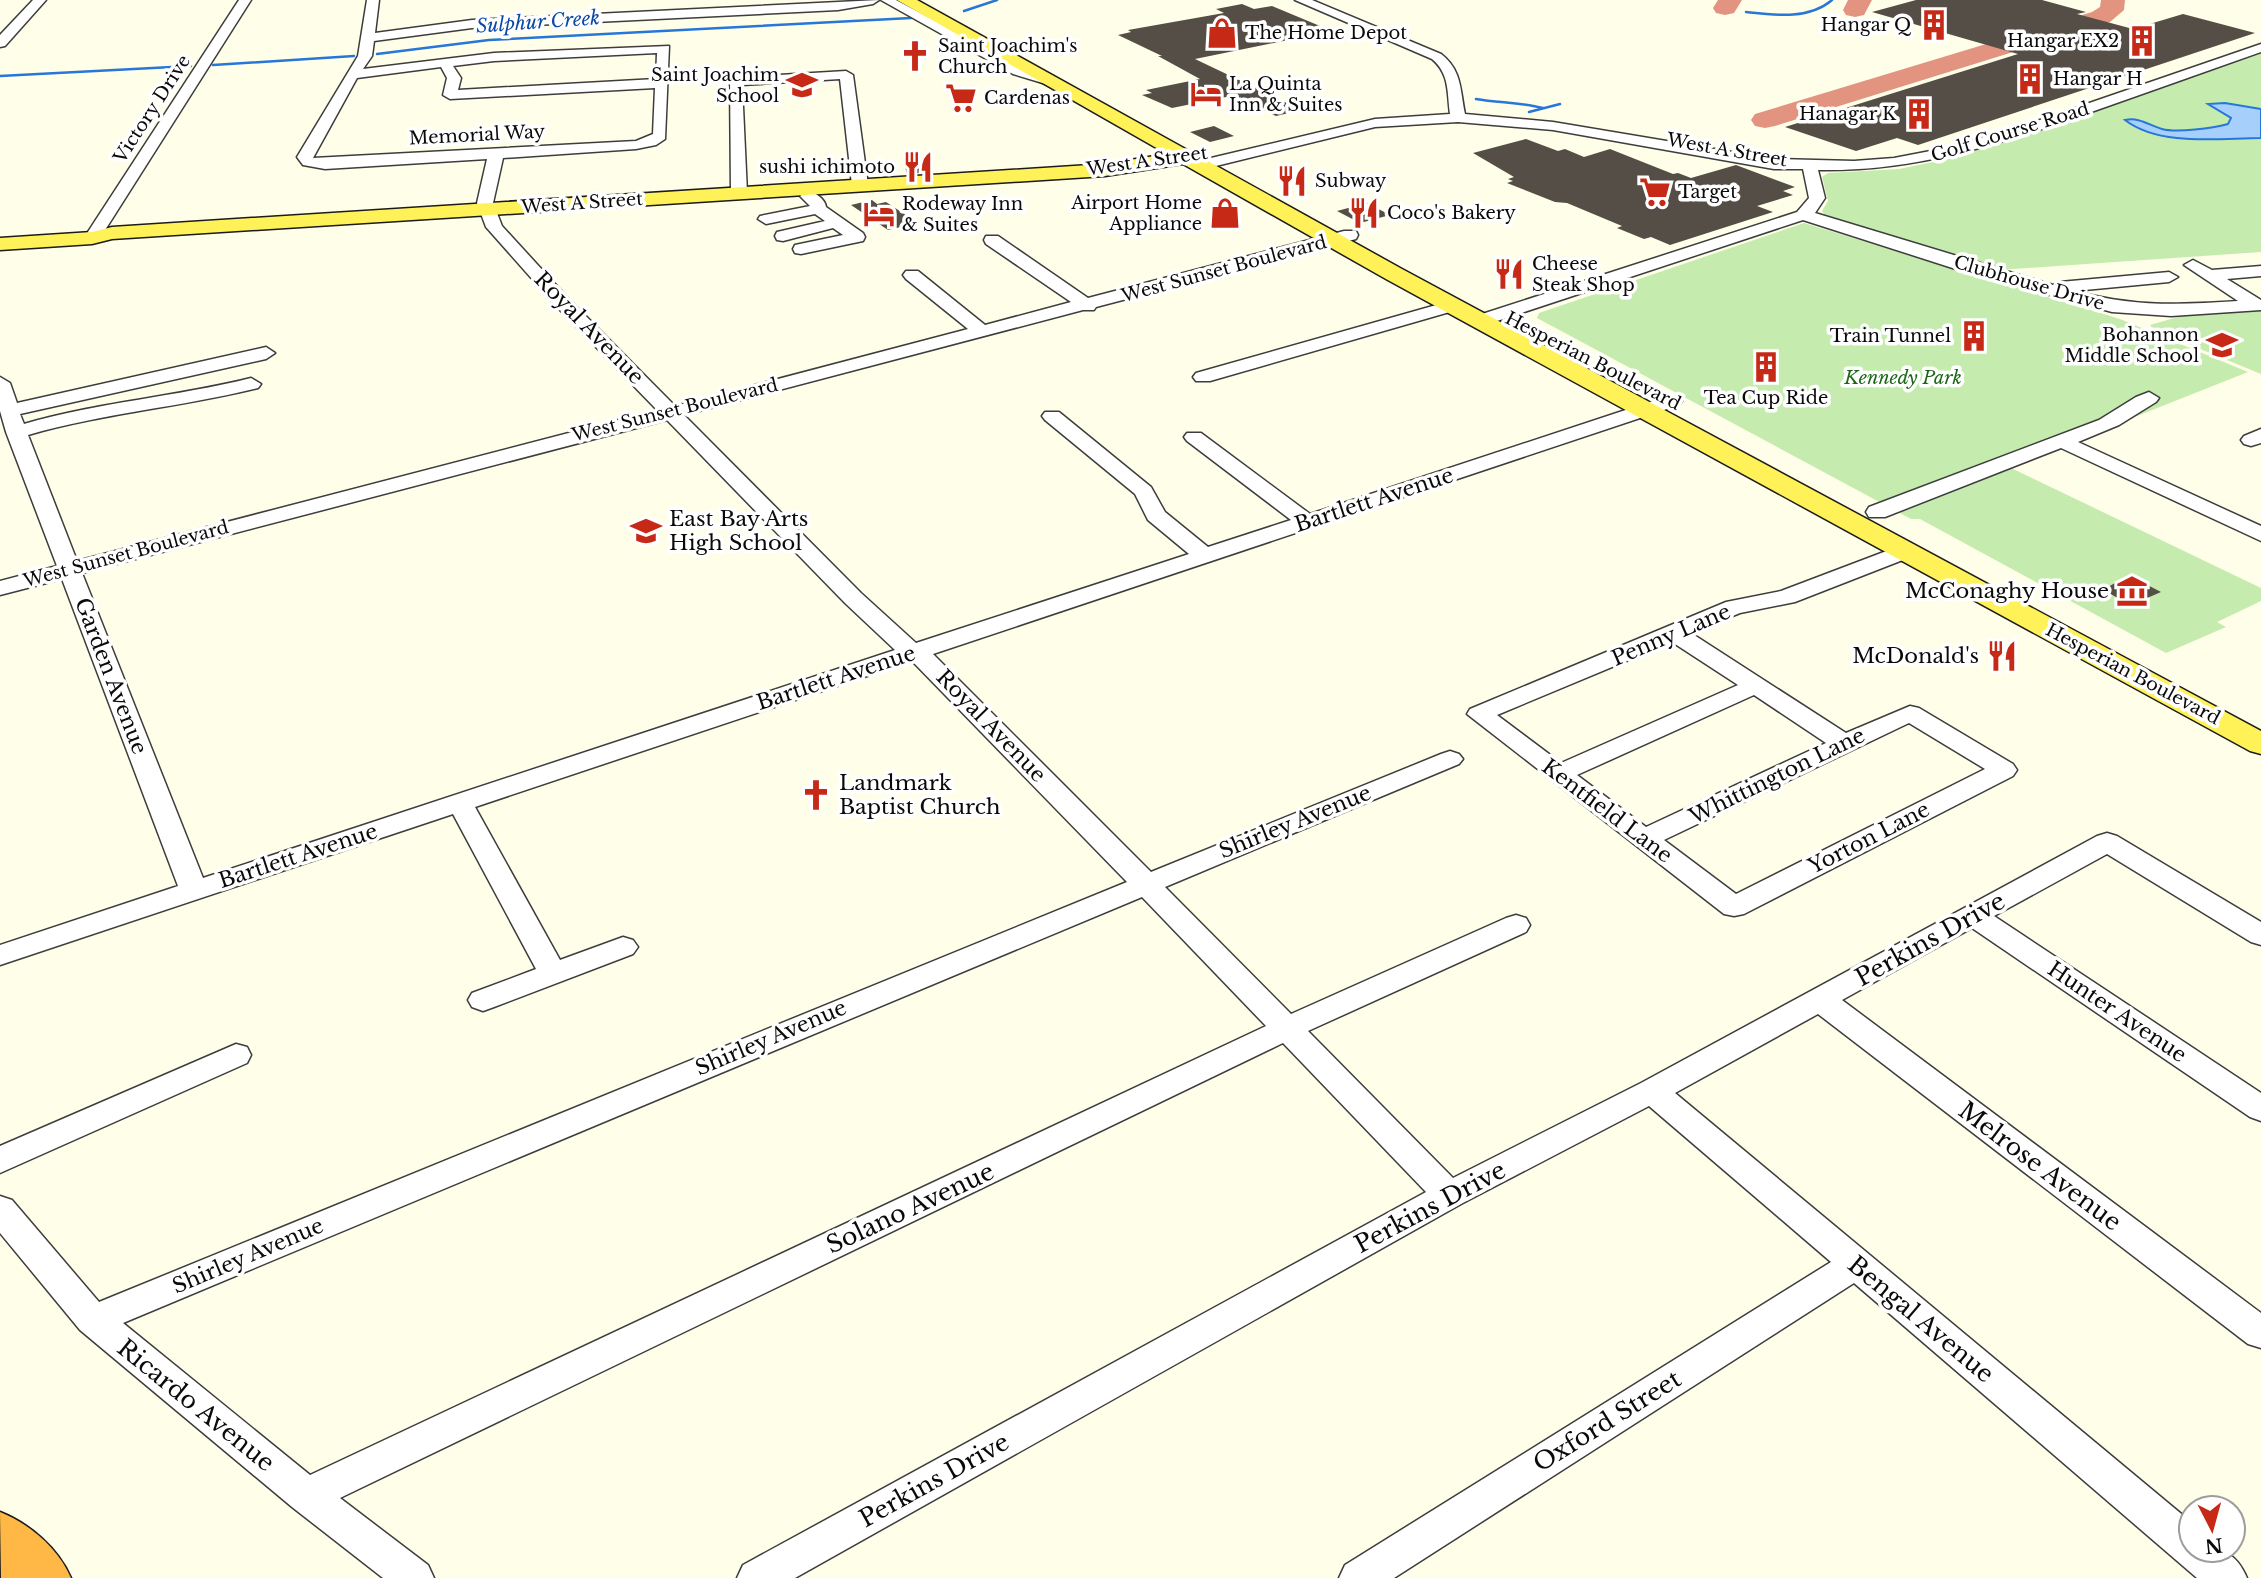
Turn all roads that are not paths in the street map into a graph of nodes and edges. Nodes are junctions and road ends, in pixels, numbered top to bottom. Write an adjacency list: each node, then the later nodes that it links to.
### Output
1 (40, 0): 11 (street)
2 (245, 0): 36 (street, Victory Drive)
3 (373, 0): 13 (street)
4 (662, 0): 10 (street)
5 (873, 0): 10 (street)
6 (887, 0): 18 (street, Hesperian Boulevard)
7 (905, 0): 18 (main road, Hesperian Boulevard)
8 (927, 0): 22 (main road, Hesperian Boulevard)
9 (1301, 0): 20 (street)
10 (665, 14): 13 (street)
11 (14, 28): 12 (street); 14 (street)
12 (0, 29)
13 (370, 38): 17 (street)
14 (0, 43)
15 (2261, 48): 24 (street, Golf Course Road)
16 (444, 62): 17 (street); 19 (street); 19 (street)
17 (352, 74): 23 (street)
18 (1046, 80): 22 (main road, Hesperian Boulevard)
19 (662, 83): 21 (street, Memorial Way)
20 (1457, 114): 22 (street, West A Street); 24 (street, West A Street)
21 (496, 153): 23 (street, Memorial Way); 30 (street)
22 (1200, 159): 25 (main road, West A Street); 26 (main road, West A Street); 35 (main road, Hesperian Boulevard)
23 (305, 160)
24 (1810, 165): 31 (street)
25 (999, 176): 26 (main road); 27 (main road, West A Street)
26 (980, 187): 27 (main road, West A Street)
27 (855, 189): 28 (main road, West A Street); 28 (street); 29 (main road, West A Street)
28 (739, 193): 30 (main road, West A Street)
29 (813, 202): 30 (main road, West A Street); 32 (street); 33 (street)
30 (490, 213): 36 (main road, West A Street); 58 (street, Royal Avenue)
31 (1803, 215): 44 (street, Clubhouse Drive); 49 (street)
32 (766, 219)
33 (838, 223): 34 (street); 39 (street)
34 (783, 236)
35 (1342, 237): 45 (main road, Hesperian Boulevard); 48 (street, West Sunset Boulevard); 49 (main road, Hesperian Boulevard)
36 (92, 239): 38 (main road, West A Street)
37 (992, 240): 48 (street)
38 (0, 244)
39 (801, 249)
40 (2261, 271): 47 (street)
41 (912, 275): 50 (street)
42 (2169, 277): 43 (street)
43 (2124, 280): 44 (street); 46 (street)
44 (2046, 288): 47 (street, Clubhouse Drive)
45 (1454, 305): 49 (main road, Hesperian Boulevard); 52 (street)
46 (2162, 305)
47 (2258, 305)
48 (1088, 306): 50 (street, West Sunset Boulevard)
49 (1493, 317): 56 (main road, Hesperian Boulevard); 57 (main road, Hesperian Boulevard)
50 (983, 332): 58 (street, West Sunset Boulevard)
51 (265, 353): 60 (street)
52 (1203, 377)
53 (0, 383): 60 (street, Garden Avenue)
54 (251, 384): 60 (street)
55 (2149, 398): 63 (street)
56 (1672, 401): 57 (street, Bartlett Avenue); 63 (main road, Hesperian Boulevard)
57 (1645, 410): 64 (street, Bartlett Avenue); 66 (main road, Hesperian Boulevard)
58 (669, 411): 68 (street, West Sunset Boulevard); 73 (street, Royal Avenue)
59 (1052, 416): 67 (street)
60 (13, 421): 68 (street, Garden Avenue)
61 (1194, 437): 64 (street)
62 (2070, 446): 65 (street)
63 (1877, 512): 71 (main road, Hesperian Boulevard)
64 (1308, 522): 67 (street, Bartlett Avenue)
65 (2261, 534)
66 (1905, 551): 69 (main road, Hesperian Boulevard); 72 (street, Penny Lane)
67 (1205, 556): 73 (street, Bartlett Avenue)
68 (70, 570): 70 (street, West Sunset Boulevard); 85 (street, Garden Avenue)
69 (1971, 587): 71 (main road); 78 (main road, Hesperian Boulevard)
70 (0, 588)
71 (2043, 602): 76 (main road, Hesperian Boulevard)
72 (1675, 634): 74 (street); 75 (street, Penny Lane)
73 (915, 652): 82 (street, Bartlett Avenue); 84 (street, Royal Avenue)
74 (1757, 685): 77 (street); 81 (street)
75 (1479, 714): 81 (street, Kentfield Lane)
76 (2261, 718)
77 (1844, 743): 80 (street, Whittington Lane); 83 (street, Whittington Lane)
78 (2261, 744)
79 (1451, 759): 84 (street, Shirley Avenue)
80 (2004, 771): 86 (street, Yorton Lane)
81 (1558, 774): 83 (street, Kentfield Lane)
82 (460, 803): 85 (street, Bartlett Avenue); 92 (street)
83 (1644, 839): 86 (street, Kentfield Lane)
84 (1145, 883): 95 (street, Royal Avenue); 103 (street, Shirley Avenue)
85 (194, 890): 91 (street, Bartlett Avenue)
86 (1734, 906)
87 (1973, 915): 89 (street, Perkins Drive); 93 (street, Perkins Drive); 98 (street, Hunter Avenue)
88 (1516, 925): 95 (street, Solano Avenue)
89 (2261, 935)
90 (623, 947): 92 (street)
91 (0, 955)
92 (553, 973): 94 (street)
93 (1819, 999): 97 (street, Perkins Drive); 104 (street, Melrose Avenue)
94 (483, 1000)
95 (1288, 1028): 100 (street, Royal Avenue); 105 (street, Solano Avenue)
96 (236, 1055): 99 (street)
97 (1651, 1091): 100 (street, Perkins Drive); 102 (street, Bengal Avenue)
98 (2261, 1110)
99 (0, 1160)
100 (1449, 1195): 111 (street, Perkins Drive)
101 (0, 1209): 103 (street, Ricardo Avenue)
102 (1856, 1264): 106 (street, Bengal Avenue); 112 (street, Oxford Street)
103 (93, 1320): 105 (street, Ricardo Avenue)
104 (2261, 1333)
105 (306, 1495): 110 (street, Ricardo Avenue)
106 (2177, 1535)
107 (0, 1539): 109 (highway)
108 (2211, 1564): 113 (street, Bengal Avenue)
109 (42, 1578)
110 (414, 1578)
111 (757, 1578)
112 (1359, 1578)
113 (2227, 1578)

